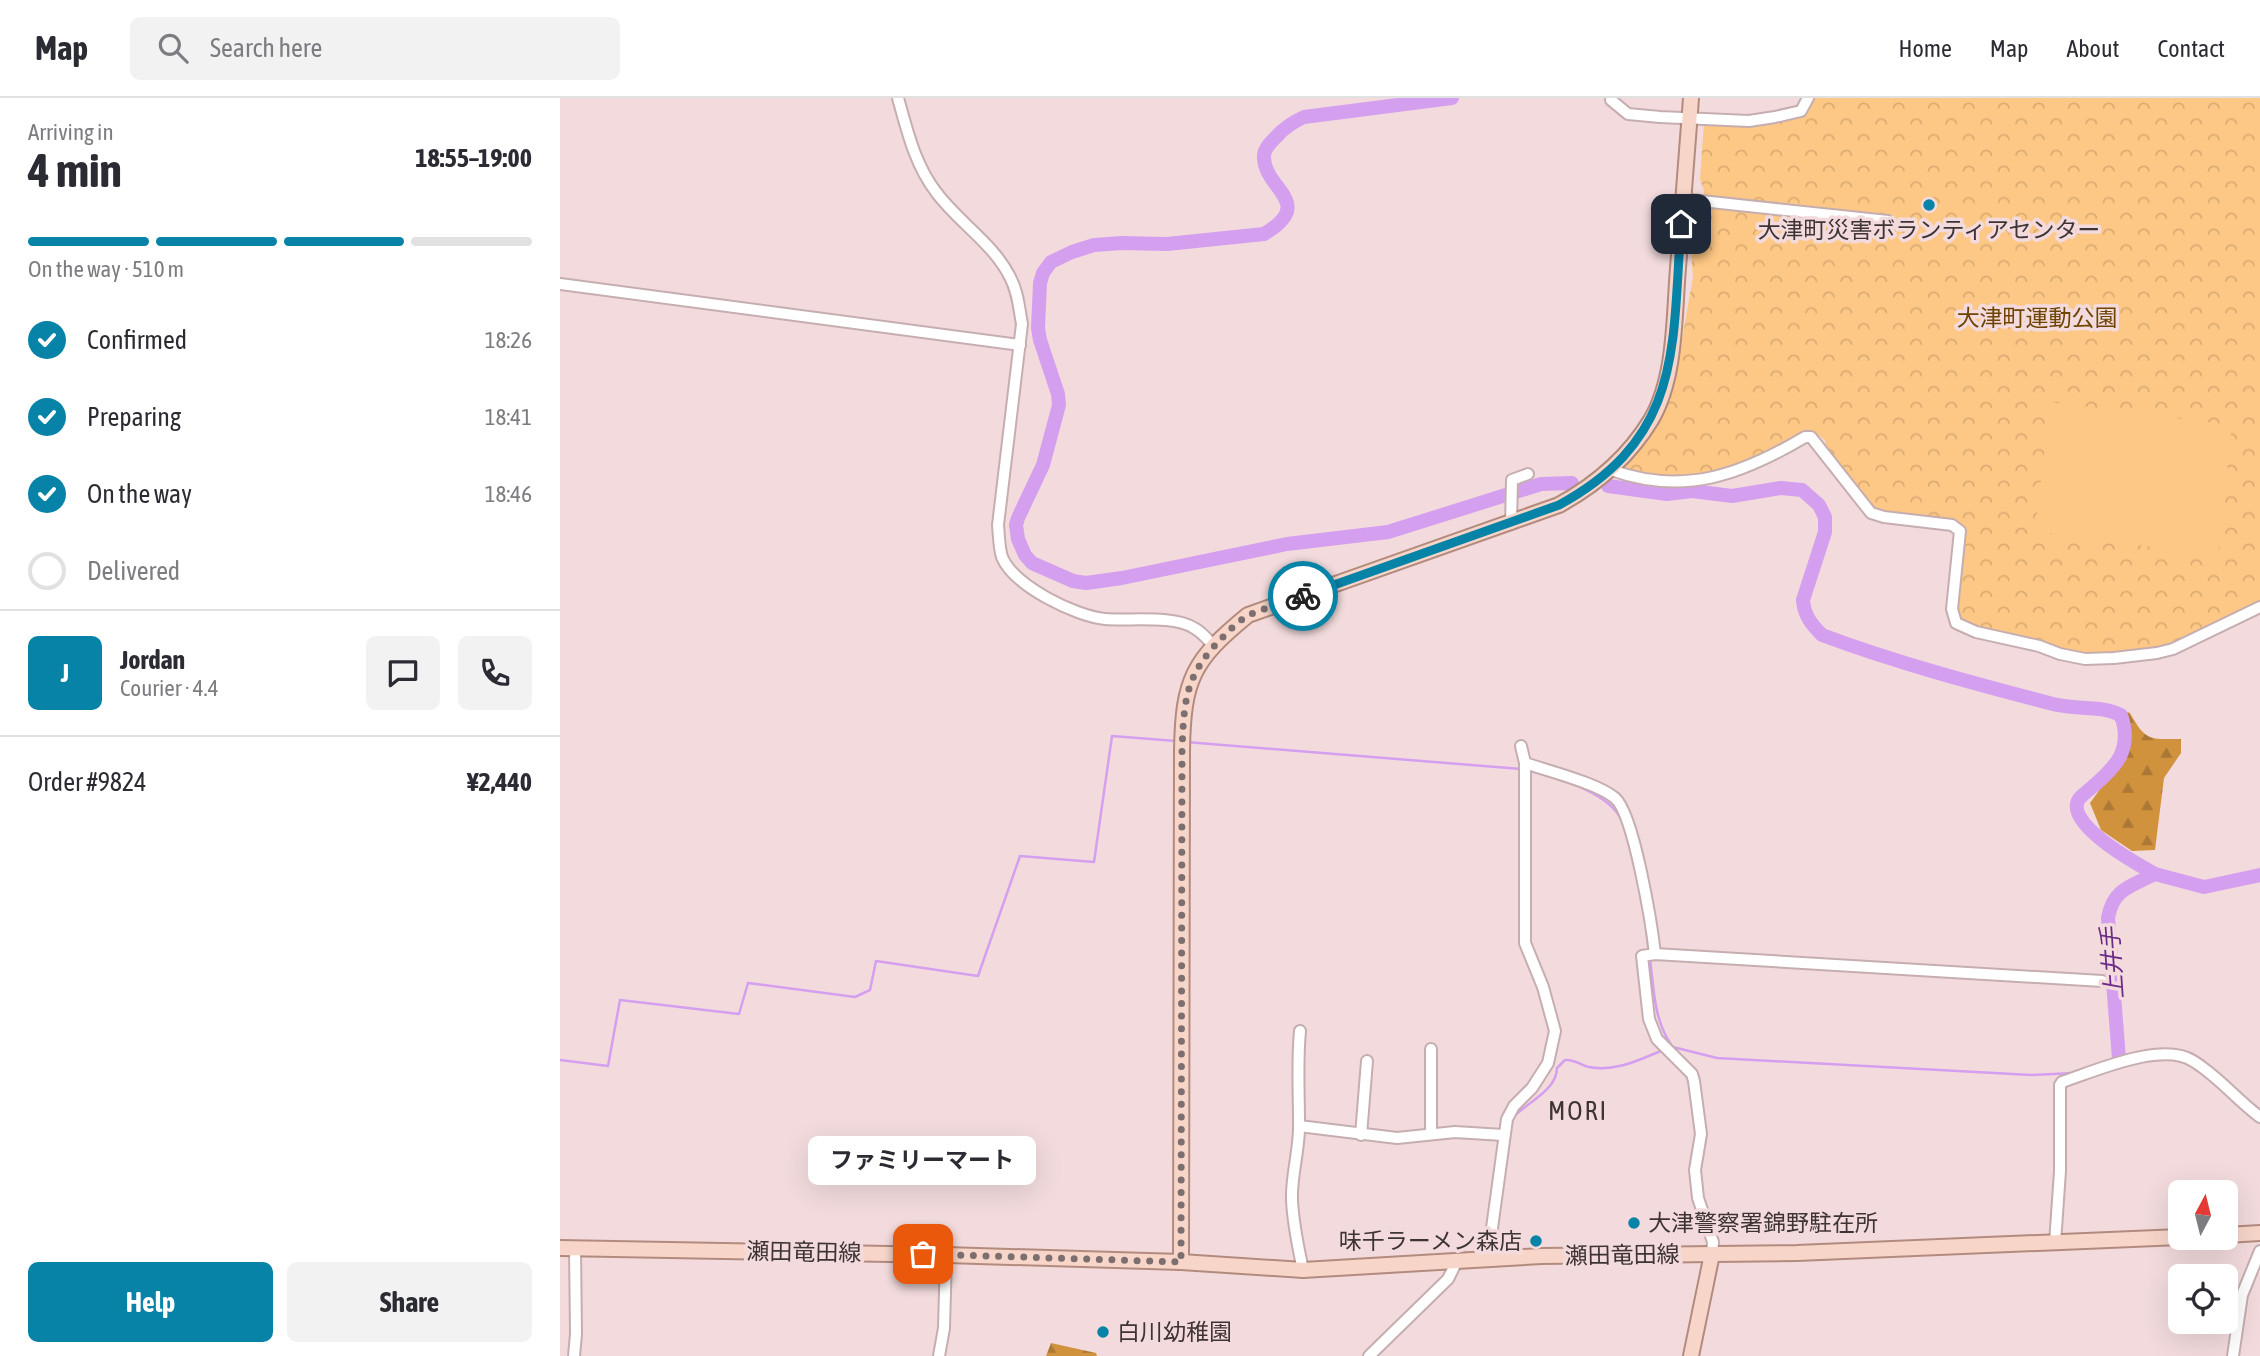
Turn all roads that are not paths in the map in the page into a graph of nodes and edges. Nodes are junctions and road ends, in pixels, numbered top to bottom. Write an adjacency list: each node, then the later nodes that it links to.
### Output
1 (898, 98): 9 (street)
2 (1691, 98): 5 (main road)
3 (1808, 98): 5 (street)
4 (1611, 100): 5 (street)
5 (1690, 117): 6 (main road)
6 (1684, 199): 7 (street); 10 (main road)
7 (1888, 221)
8 (560, 284): 9 (street)
9 (1020, 345): 14 (street)
10 (1611, 470): 12 (main road); 13 (street)
11 (1528, 474): 12 (street)
12 (1511, 524): 14 (main road)
13 (2260, 607)
14 (1214, 646): 37 (main road)
15 (1521, 746): 16 (street)
16 (1525, 763): 17 (street); 26 (street)
17 (1655, 954): 18 (street); 34 (street)
18 (2102, 981)
19 (1300, 1031): 23 (street)
20 (1431, 1049): 24 (street)
21 (1367, 1060): 25 (street)
22 (2260, 1117): 30 (street)
23 (1300, 1126): 25 (street); 39 (street)
24 (1432, 1133): 25 (street); 26 (street)
25 (1361, 1135)
26 (1503, 1135): 36 (street)
27 (2260, 1233): 28 (main road)
28 (2238, 1234)
29 (2168, 1238): 30 (main road, 瀬田竜田線)
30 (2055, 1243): 34 (main road, 瀬田竜田線)
31 (560, 1248): 32 (main road, 瀬田竜田線)
32 (575, 1248): 35 (main road, 瀬田竜田線); 40 (street)
33 (2260, 1251): 44 (street)
34 (1712, 1254): 36 (main road, 瀬田竜田線); 43 (main road)
35 (946, 1255): 37 (main road, 瀬田竜田線); 41 (street)
36 (1495, 1258): 38 (main road, 瀬田竜田線)
37 (1181, 1262): 39 (main road, 瀬田竜田線)
38 (1456, 1263): 39 (main road, 瀬田竜田線); 42 (street)
39 (1303, 1270)
40 (573, 1356)
41 (939, 1356)
42 (1369, 1356)
43 (1691, 1356)
44 (2233, 1356)

